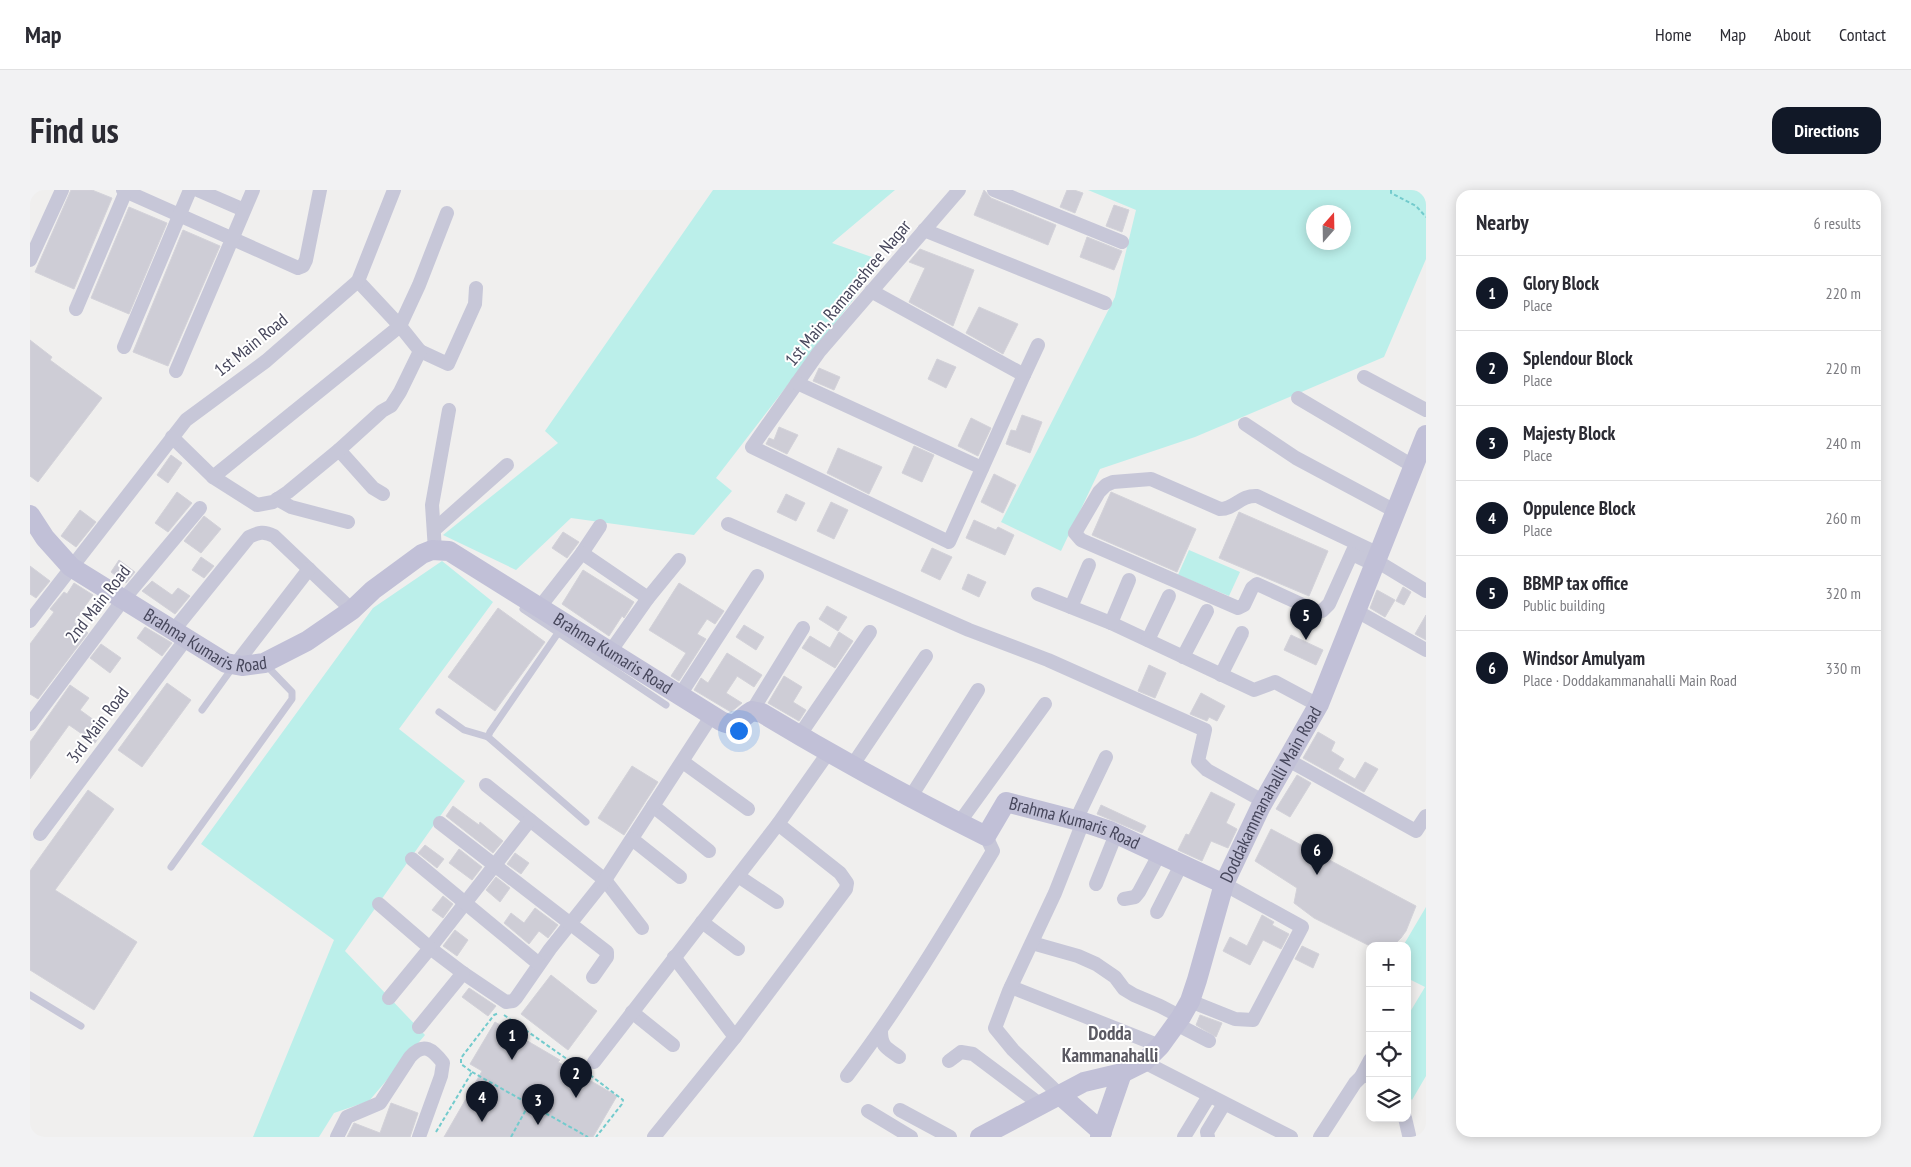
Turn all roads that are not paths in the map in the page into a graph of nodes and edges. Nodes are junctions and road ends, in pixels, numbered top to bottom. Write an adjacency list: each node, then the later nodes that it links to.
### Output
1 (62, 190): 16 (street)
2 (190, 190): 12 (street)
3 (198, 190): 10 (street)
4 (253, 190): 10 (street)
5 (320, 190): 14 (street)
6 (394, 190): 17 (street, 1st Main Road)
7 (959, 190): 13 (street, 1st Main, Ramanashree Nagar)
8 (994, 190): 15 (street)
9 (124, 191): 12 (street); 21 (street)
10 (244, 210): 14 (street)
11 (447, 213): 22 (street)
12 (180, 215): 14 (street); 24 (street)
13 (924, 230): 19 (street, 1st Main, Ramanashree Nagar); 20 (street)
14 (232, 238): 26 (street)
15 (1122, 242)
16 (30, 260)
17 (358, 281): 22 (street); 35 (street, 1st Main Road)
18 (476, 288): 25 (street)
19 (871, 291): 27 (street); 29 (street, 1st Main, Ramanashree Nagar)
20 (1105, 303)
21 (76, 309)
22 (400, 326): 25 (street); 40 (street)
23 (1038, 345): 27 (street)
24 (124, 347)
25 (420, 351): 36 (street)
26 (176, 370)
27 (1024, 375): 39 (street)
28 (1364, 377): 32 (street)
29 (797, 382): 39 (street); 39 (street, 1st Main, Ramanashree Nagar)
30 (1298, 398): 38 (street)
31 (449, 410): 49 (street)
32 (1426, 410)
33 (1246, 424): 44 (street)
34 (1426, 434): 38 (street, Doddakammanahalli Main Road)
35 (172, 437): 40 (street); 55 (street, 1st Main Road)
36 (339, 450): 41 (street); 42 (street)
37 (507, 465): 49 (street)
38 (1413, 466): 44 (street, Doddakammanahalli Main Road)
39 (982, 468)
40 (213, 477): 42 (street)
41 (383, 494)
42 (276, 499): 46 (street)
43 (200, 508): 63 (street, 2nd Main Road)
44 (1395, 511): 52 (street, Doddakammanahalli Main Road)
45 (30, 515): 55 (street, Brahma Kumaris Road)
46 (348, 522)
47 (728, 524): 105 (street)
48 (600, 526): 51 (street)
49 (435, 540): 66 (street, Brahma Kumaris Road); 67 (street, Brahma Kumaris Road)
50 (1354, 549): 50 (street); 52 (street)
51 (582, 553): 62 (street); 66 (street)
52 (1375, 559): 59 (street); 69 (street, Doddakammanahalli Main Road)
53 (679, 560): 62 (street)
54 (1089, 565): 65 (street)
55 (70, 567): 63 (street, Brahma Kumaris Road); 70 (street)
56 (309, 569): 67 (street); 76 (street, 3rd Main Road); 83 (street)
57 (758, 576): 87 (street)
58 (1129, 580): 71 (street)
59 (1426, 591)
60 (1038, 594): 65 (street)
61 (1169, 596): 77 (street)
62 (648, 598): 79 (street)
63 (123, 600): 76 (street, Brahma Kumaris Road); 90 (street, 2nd Main Road)
64 (515, 603): 74 (lane)
65 (1071, 607): 71 (street)
66 (539, 608): 79 (street, Brahma Kumaris Road)
67 (352, 610): 82 (street, Brahma Kumaris Road)
68 (1207, 611): 81 (street)
69 (1354, 614): 78 (street); 89 (street, Doddakammanahalli Main Road)
70 (30, 621)
71 (1111, 623): 77 (street)
72 (802, 628): 92 (street)
73 (870, 632): 96 (street)
74 (558, 633): 87 (lane); 97 (lane)
75 (1242, 633): 84 (street)
76 (179, 635): 83 (street, Brahma Kumaris Road); 115 (street, 3rd Main Road)
77 (1148, 640): 81 (street)
78 (1426, 650)
79 (610, 652): 87 (street, Brahma Kumaris Road)
80 (926, 656): 102 (street)
81 (1183, 657): 84 (street)
82 (264, 663): 83 (street, Brahma Kumaris Road); 124 (lane)
83 (235, 665): 91 (lane)
84 (1221, 675): 89 (street)
85 (978, 690): 104 (street)
86 (30, 700): 90 (street)
87 (673, 700): 94 (street, Brahma Kumaris Road)
88 (1045, 704): 113 (street)
89 (1318, 705): 100 (street, Doddakammanahalli Main Road)
90 (42, 709): 95 (street, 2nd Main Road)
91 (202, 710)
92 (752, 711): 94 (street, Brahma Kumaris Road); 96 (street)
93 (439, 712): 97 (lane)
94 (712, 715): 101 (street)
95 (30, 724)
96 (799, 736): 98 (street)
97 (488, 737): 111 (lane)
98 (828, 753): 102 (street); 114 (street)
99 (1106, 757): 110 (street)
100 (1288, 760): 105 (street, Doddakammanahalli Main Road); 108 (street)
101 (683, 762): 106 (street); 107 (street)
102 (852, 766): 104 (street)
103 (486, 785): 109 (street)
104 (910, 798): 113 (street)
105 (1264, 802): 129 (street, Doddakammanahalli Main Road)
106 (653, 806): 118 (street); 119 (street)
107 (748, 809)
108 (1426, 816)
109 (530, 820): 123 (street); 127 (street)
110 (1080, 821): 116 (street, Brahma Kumaris Road); 117 (street, Brahma Kumaris Road); 138 (street)
111 (586, 822)
112 (440, 823): 123 (street)
113 (959, 823): 117 (street)
114 (778, 824): 125 (street); 153 (street)
115 (40, 834)
116 (1116, 834): 120 (street, Brahma Kumaris Road); 128 (street)
117 (986, 836): 152 (street)
118 (632, 839): 126 (street); 127 (street)
119 (709, 851)
120 (1160, 853): 122 (street, Brahma Kumaris Road); 130 (street)
121 (412, 859): 132 (street)
122 (1182, 863): 129 (street, Brahma Kumaris Road); 134 (street)
123 (494, 865): 132 (street); 136 (street)
124 (172, 866)
125 (738, 876): 131 (street); 135 (street)
126 (680, 877)
127 (605, 880): 136 (street); 137 (street)
128 (1096, 884)
129 (1224, 884): 149 (street, Doddakammanahalli Main Road); 149 (street)
130 (1124, 899)
131 (777, 902)
132 (465, 903): 139 (street); 142 (street)
133 (379, 904): 139 (street)
134 (1157, 912)
135 (702, 922): 140 (street); 141 (street)
136 (570, 924): 142 (street); 144 (street)
137 (642, 928)
138 (1032, 942): 145 (street); 149 (street)
139 (430, 948): 143 (street); 147 (street)
140 (738, 949)
141 (674, 957): 148 (street); 153 (street)
142 (539, 964): 143 (street)
143 (464, 974): 151 (street)
144 (593, 977)
145 (1011, 987): 156 (street); 164 (street)
146 (30, 994): 150 (lane)
147 (389, 998)
148 (632, 1012): 155 (street); 159 (street)
149 (1182, 1014): 154 (street); 156 (street, Doddakammanahalli Main Road)
150 (81, 1026)
151 (420, 1027)
152 (881, 1031): 157 (street); 163 (street)
153 (734, 1037): 175 (street)
154 (1209, 1042)
155 (673, 1046)
156 (1160, 1046): 160 (street, Doddakammanahalli Main Road)
157 (899, 1056)
158 (950, 1061): 167 (street)
159 (594, 1062)
160 (1144, 1062): 161 (street, Doddakammanahalli Main Road); 165 (street)
161 (1122, 1073): 164 (street, Doddakammanahalli Main Road); 171 (street)
162 (1365, 1075): 182 (street)
163 (847, 1076)
164 (1060, 1095): 167 (street, Doddakammanahalli Main Road); 171 (street)
165 (1209, 1096): 166 (street); 179 (street)
166 (1224, 1104): 180 (street); 181 (street)
167 (1041, 1105): 178 (street, Doddakammanahalli Main Road)
168 (900, 1110): 177 (street)
169 (868, 1111): 176 (street)
170 (1406, 1122): 172 (street)
171 (1101, 1135)
172 (1409, 1135)
173 (337, 1137): 174 (street)
174 (419, 1137)
175 (654, 1137)
176 (911, 1137)
177 (950, 1137)
178 (980, 1137)
179 (1184, 1137)
180 (1208, 1137)
181 (1291, 1137)
182 (1320, 1137)

